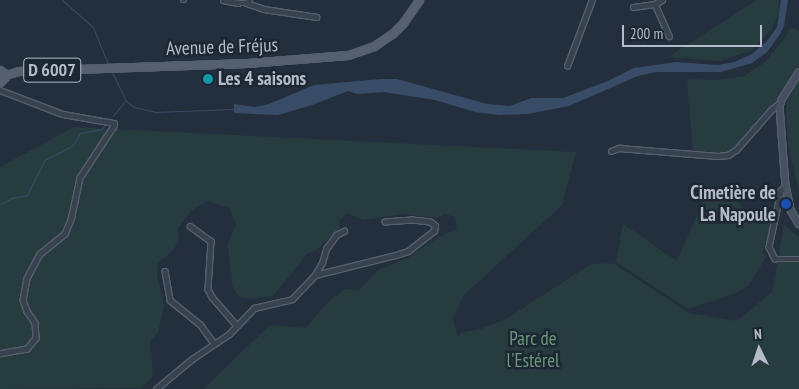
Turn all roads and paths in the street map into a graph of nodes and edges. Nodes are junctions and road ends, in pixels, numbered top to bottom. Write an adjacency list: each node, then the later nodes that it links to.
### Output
1 (222, 0): 5 (street)
2 (419, 0): 12 (main road, Avenue de Fréjus / D 6007)
3 (592, 0): 10 (street)
4 (662, 0): 6 (street)
5 (247, 1): 8 (street)
6 (655, 4): 7 (street); 9 (street)
7 (633, 7)
8 (316, 17)
9 (669, 36)
10 (567, 66)
11 (799, 72): 15 (main road)
12 (3, 73): 13 (main road)
13 (0, 82)
14 (0, 90): 29 (street)
15 (781, 102): 17 (street); 19 (main road)
16 (611, 151): 17 (street)
17 (718, 156): 18 (street)
18 (715, 162)
19 (786, 186): 21 (main road); 24 (street)
20 (386, 222): 26 (street)
21 (799, 224)
22 (190, 226): 27 (street)
23 (344, 231): 26 (street)
24 (799, 259)
25 (164, 271): 28 (street)
26 (314, 275): 27 (street)
27 (237, 326): 28 (street)
28 (214, 343): 30 (street)
29 (0, 354)
30 (156, 389)

